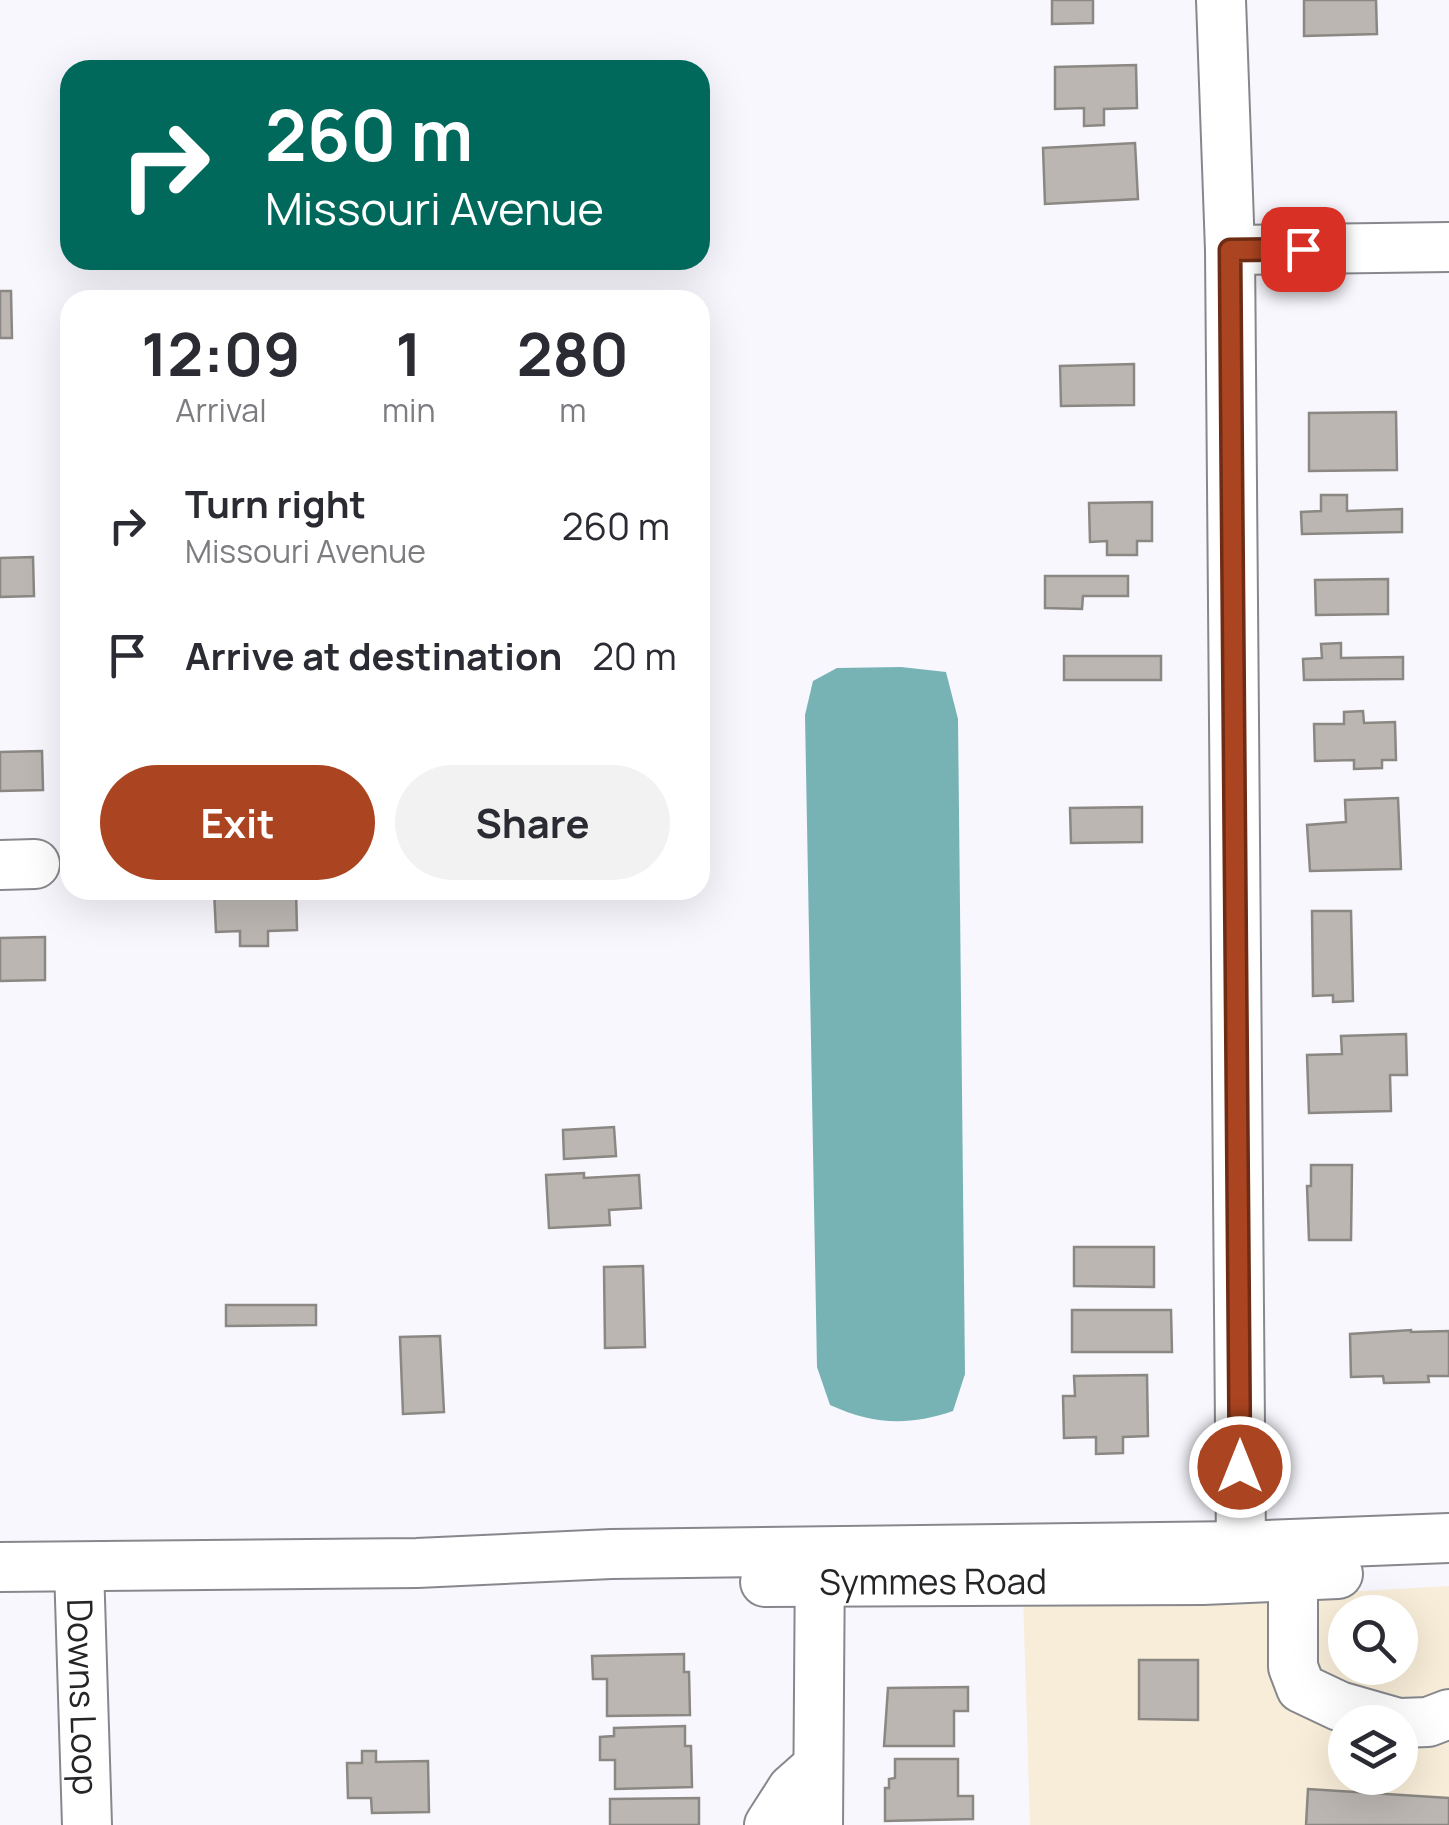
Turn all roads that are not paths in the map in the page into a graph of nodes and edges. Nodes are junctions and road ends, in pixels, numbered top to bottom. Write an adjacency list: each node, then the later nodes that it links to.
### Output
1 (1221, 0): 3 (street)
2 (1449, 247): 3 (street)
3 (1230, 250): 5 (street)
4 (1449, 1538): 5 (street, Symmes Road)
5 (1241, 1546): 7 (street, Symmes Road)
6 (78, 1566): 7 (street, Symmes Road); 8 (street, Symmes Road); 15 (street, Downs Loop)
7 (820, 1567): 10 (street, Symmes Road); 14 (street)
8 (0, 1568)
9 (1449, 1568): 10 (street, Symmes Road)
10 (1293, 1576): 11 (street)
11 (1337, 1705)
12 (1449, 1714): 13 (street)
13 (1418, 1722)
14 (818, 1766): 16 (street); 17 (street)
15 (87, 1825)
16 (768, 1825)
17 (818, 1825)

